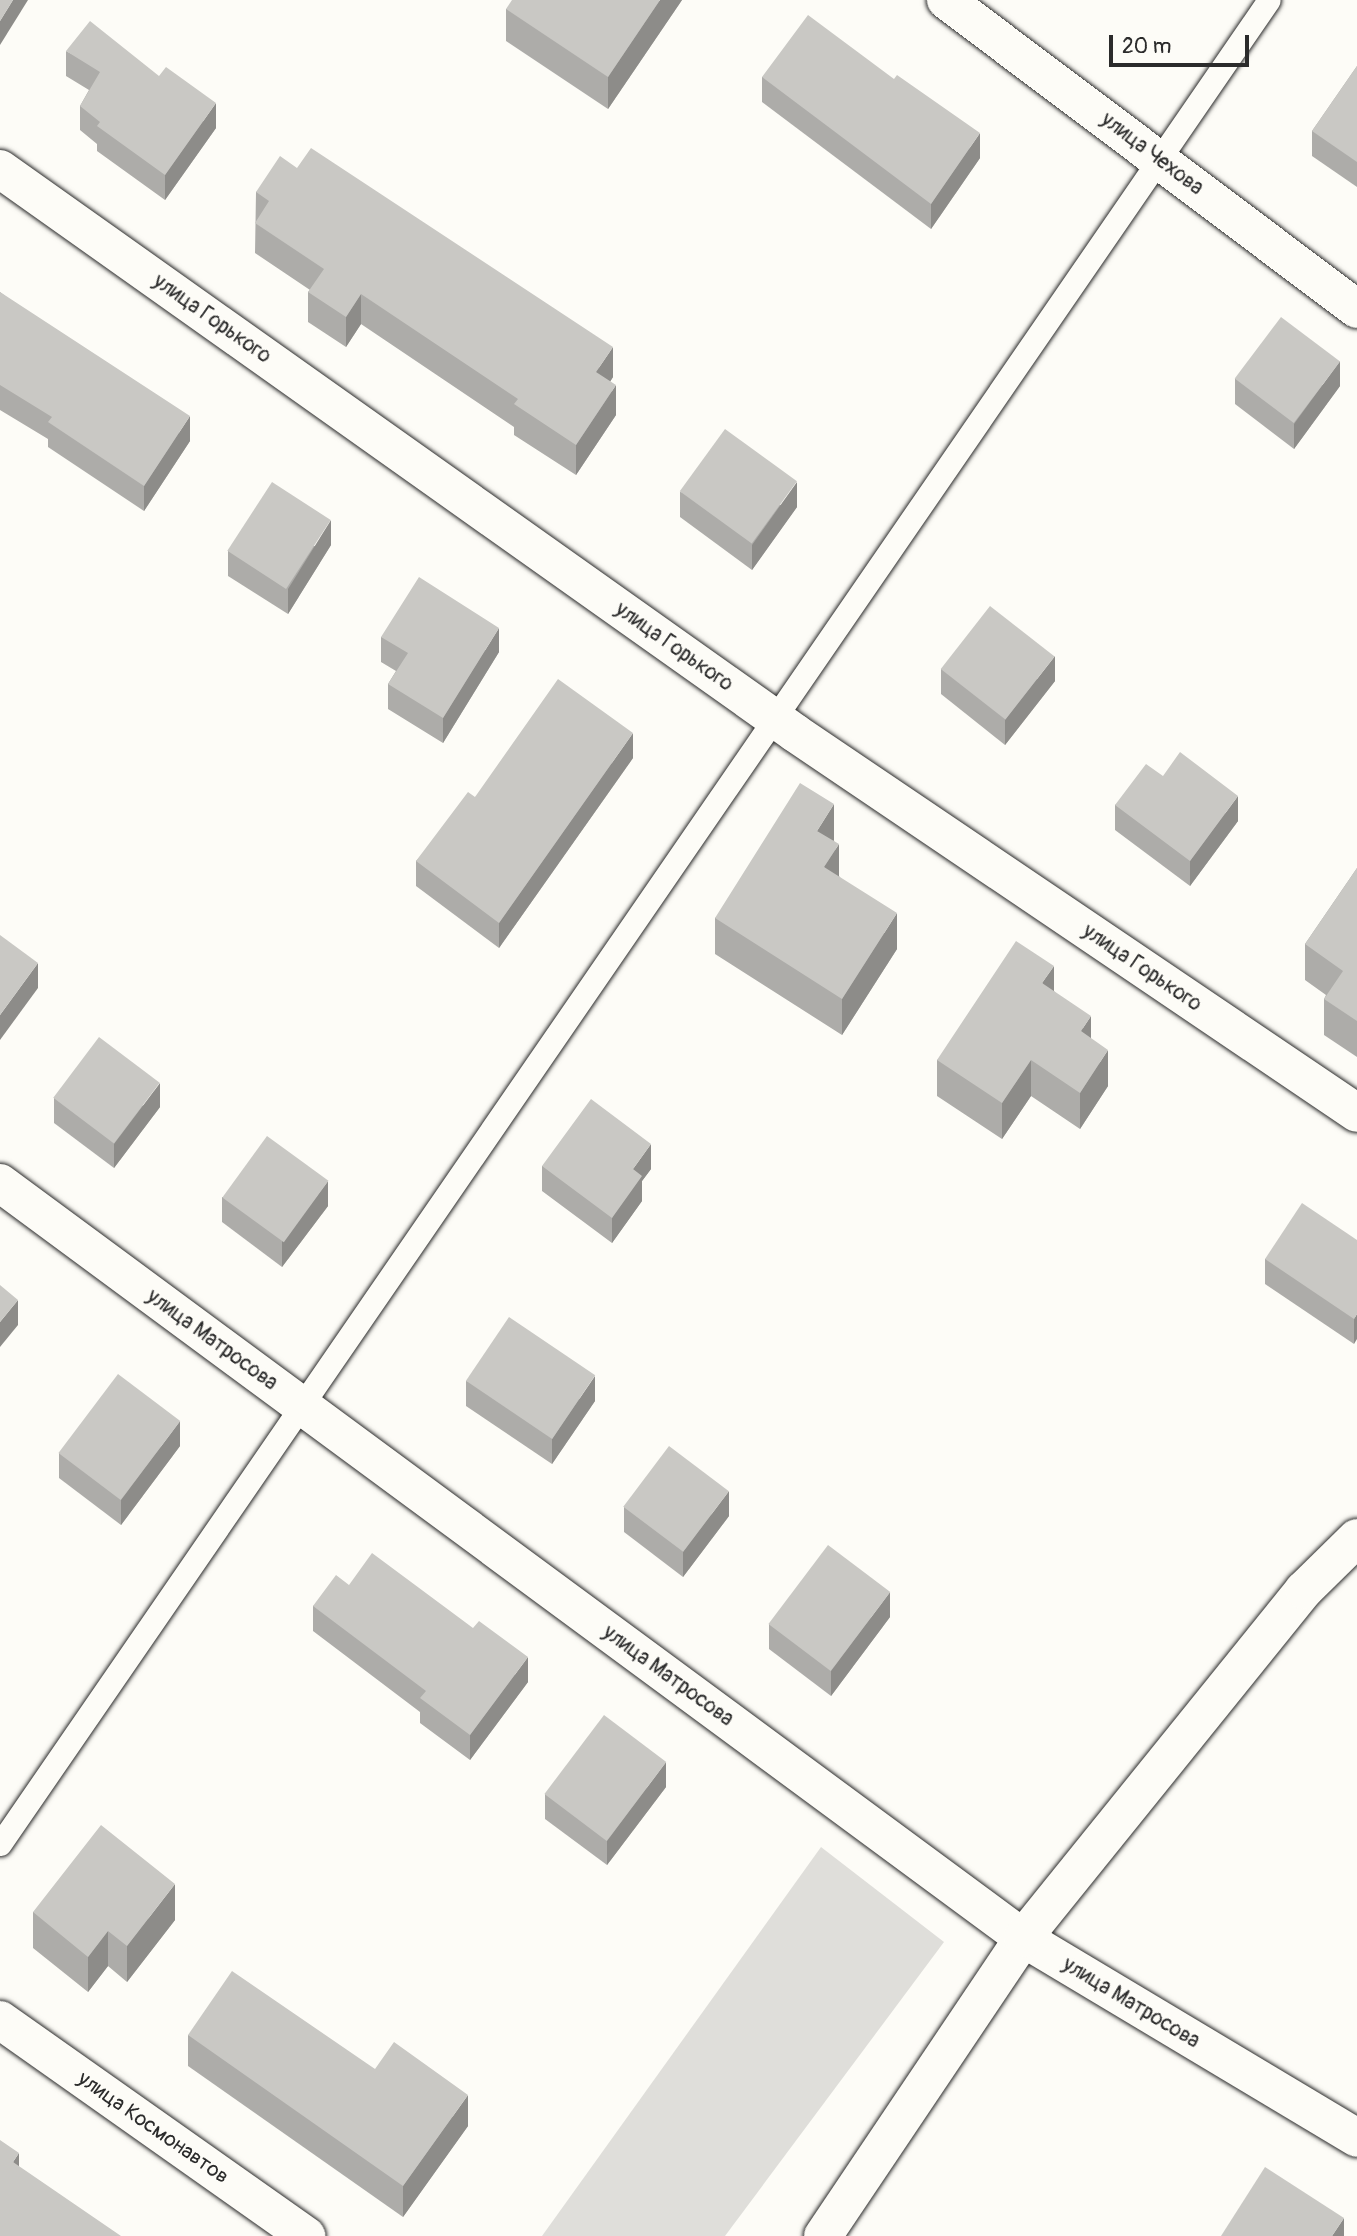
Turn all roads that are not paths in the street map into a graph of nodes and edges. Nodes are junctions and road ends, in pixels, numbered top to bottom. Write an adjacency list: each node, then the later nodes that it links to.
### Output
1 (946, 0): 3 (street, улица Чехова)
2 (1269, 0): 3 (lane)
3 (1160, 160): 5 (street, улица Чехова); 6 (lane)
4 (0, 169): 6 (street, улица Горького)
5 (1357, 309)
6 (775, 719): 7 (street, улица Горького); 9 (lane)
7 (1357, 1113)
8 (0, 1183): 9 (street, улица Матросова)
9 (302, 1406): 11 (lane); 12 (street, улица Матросова)
10 (1357, 1538): 12 (street)
11 (0, 1844)
12 (1023, 1938): 14 (street, улица Матросова); 16 (street)
13 (0, 2020): 15 (street, улица Космонавтов)
14 (1357, 2138)
15 (306, 2236)
16 (823, 2236)

